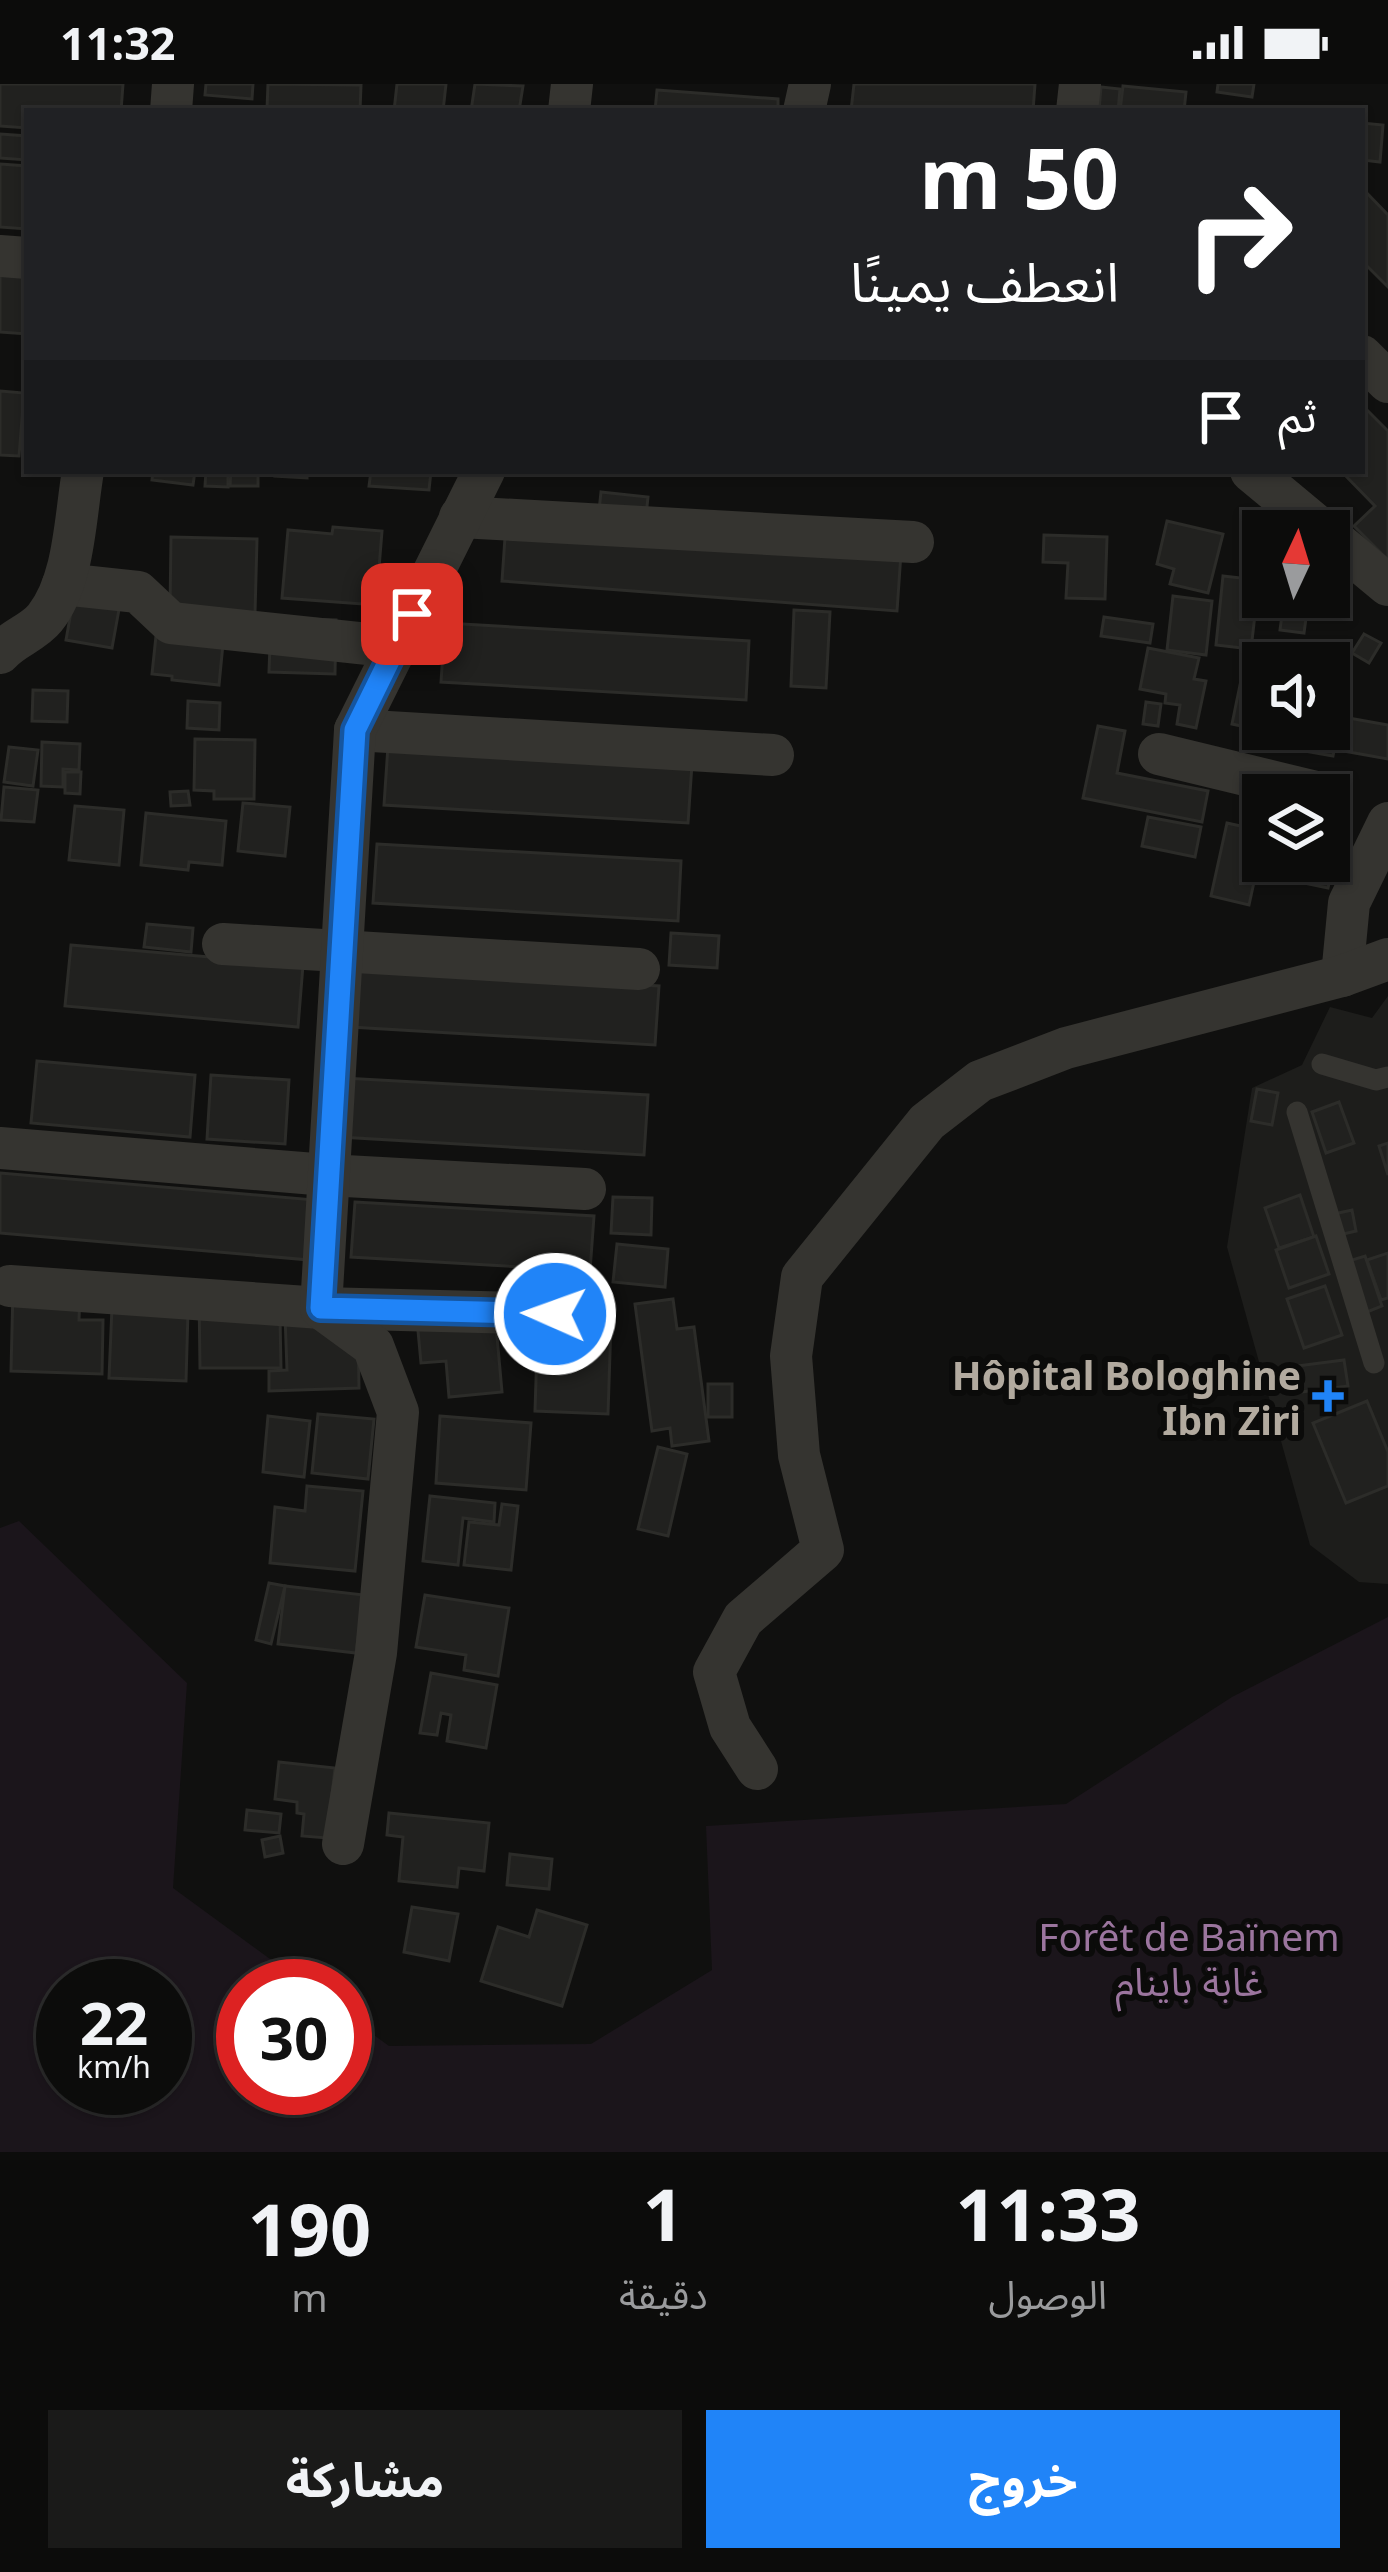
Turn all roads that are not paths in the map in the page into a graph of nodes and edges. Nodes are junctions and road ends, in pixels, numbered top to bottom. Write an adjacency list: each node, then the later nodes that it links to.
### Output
1 (1365, 359): 2 (street)
2 (1388, 382)
3 (82, 474): 10 (street)
4 (482, 474): 7 (street)
5 (1255, 474): 6 (street)
6 (1297, 510)
7 (460, 518): 8 (street); 12 (street)
8 (913, 542)
9 (1350, 554): 11 (street)
10 (63, 584): 12 (street); 13 (street)
11 (1388, 585)
12 (396, 646): 14 (street)
13 (0, 653)
14 (355, 730): 16 (street); 22 (street)
15 (1159, 754): 17 (street)
16 (773, 755)
17 (1242, 774)
18 (1350, 800): 19 (street)
19 (1388, 809)
20 (1388, 823): 25 (street)
21 (224, 944): 22 (street)
22 (343, 952): 24 (street); 30 (street)
23 (1388, 959): 25 (street)
24 (639, 968)
25 (1342, 976): 36 (street)
26 (1322, 1064): 27 (lane)
27 (1388, 1077)
28 (1297, 1112): 35 (lane)
29 (0, 1148): 30 (street)
30 (327, 1175): 31 (street); 33 (street)
31 (585, 1189)
32 (10, 1286): 33 (street)
33 (321, 1308): 34 (street); 37 (street)
34 (555, 1314)
35 (1374, 1363)
36 (757, 1769)
37 (343, 1844)

